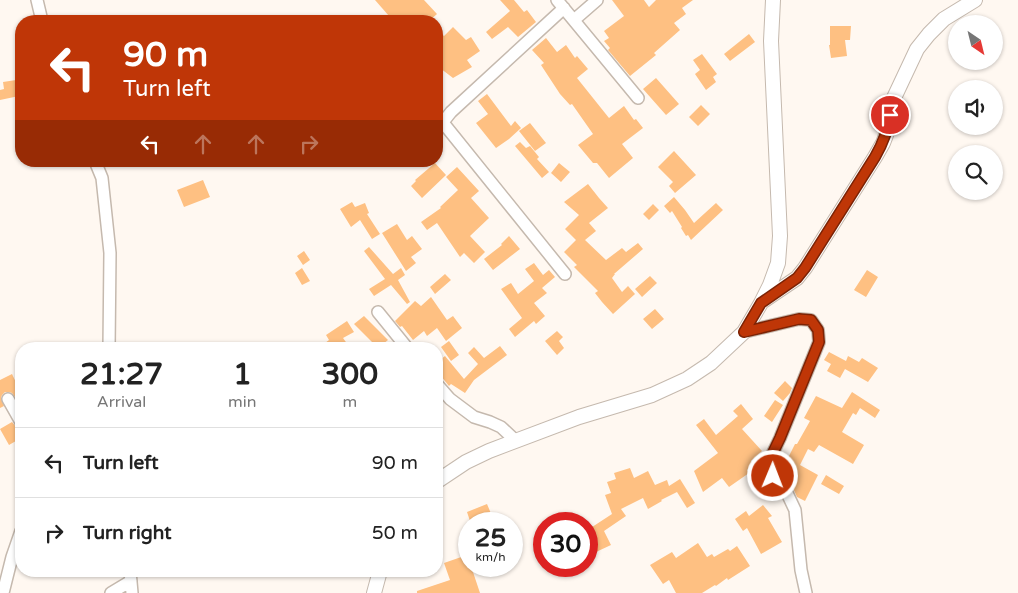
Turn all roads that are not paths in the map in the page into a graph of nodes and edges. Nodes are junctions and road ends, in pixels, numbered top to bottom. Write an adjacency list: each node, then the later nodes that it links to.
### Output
1 (37, 0): 6 (street)
2 (597, 0): 7 (street)
3 (773, 0): 13 (street)
4 (976, 0): 13 (street)
5 (561, 4): 7 (street); 9 (street)
6 (41, 15)
7 (574, 20): 8 (street)
8 (638, 98)
9 (443, 116)
10 (443, 122): 12 (street)
11 (97, 167): 16 (street)
12 (565, 274)
13 (761, 303): 15 (street)
14 (378, 312): 17 (street)
15 (744, 332): 21 (street); 29 (street)
16 (109, 342)
17 (402, 342)
18 (443, 392): 21 (street)
19 (8, 399): 20 (street)
20 (15, 411)
21 (516, 441): 22 (street)
22 (443, 477)
23 (15, 548): 26 (street)
24 (378, 577): 28 (street)
25 (131, 582): 27 (street)
26 (3, 593)
27 (111, 593)
28 (374, 593)
29 (806, 593)

